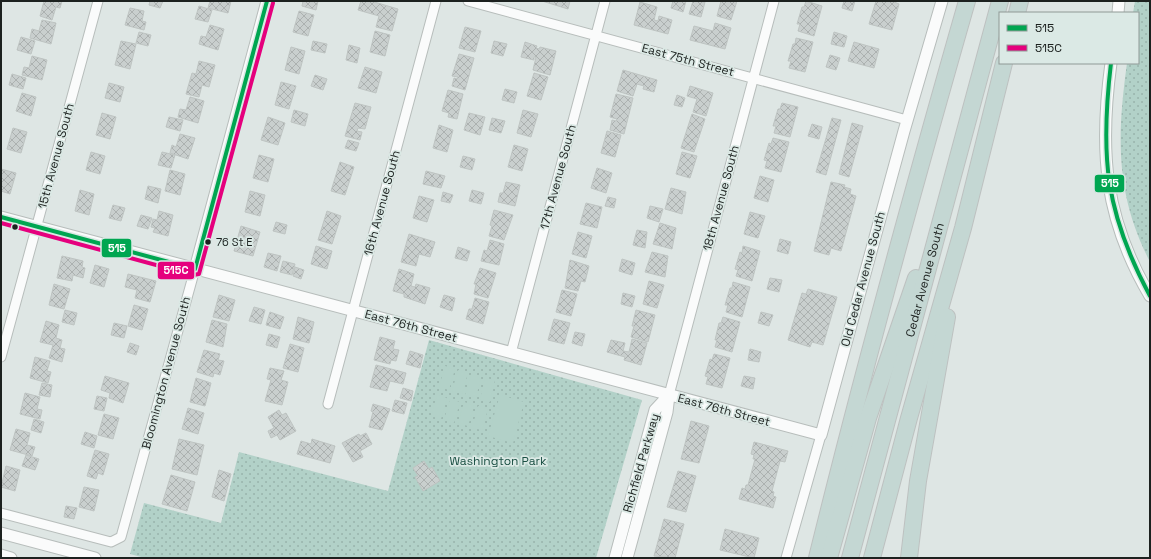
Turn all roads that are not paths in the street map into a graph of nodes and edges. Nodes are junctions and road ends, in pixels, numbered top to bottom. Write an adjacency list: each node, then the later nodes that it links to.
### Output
1 (98, 1): 21 (street, 15th Avenue South)
2 (267, 1): 23 (street, Bloomington Avenue South)
3 (436, 1): 25 (street, 16th Avenue South)
4 (468, 1): 14 (street, East 75th Street)
5 (605, 1): 14 (street, 17th Avenue South)
6 (774, 1): 17 (street, 18th Avenue South)
7 (942, 1): 18 (street, Old Cedar Avenue South)
8 (967, 1): 30 (highway)
9 (1000, 1): 19 (highway, Cedar Avenue South)
10 (1020, 1): 12 (highway)
11 (1120, 1): 13 (street)
12 (1017, 12)
13 (1118, 12)
14 (595, 36): 17 (street, East 75th Street); 26 (street, 17th Avenue South)
15 (1004, 64): 22 (highway, Cedar Avenue South)
16 (1111, 64): 24 (street)
17 (754, 77): 18 (street, East 75th Street); 28 (street, 18th Avenue South)
18 (907, 120): 31 (street, Old Cedar Avenue South)
19 (960, 152): 42 (highway); 43 (highway, Cedar Avenue South)
20 (1, 217): 21 (street, East 76th Street)
21 (37, 227): 23 (street, East 76th Street); 27 (street, 15th Avenue South)
22 (963, 228): 44 (highway, Cedar Avenue South); 45 (highway)
23 (195, 269): 25 (street, East 76th Street); 32 (street, Bloomington Avenue South)
24 (1150, 296)
25 (353, 311): 26 (street, East 76th Street); 29 (street, 16th Avenue South)
26 (511, 353): 28 (street, East 76th Street)
27 (1, 357)
28 (669, 395): 31 (street, East 76th Street); 37 (street, Richfield Parkway); 38 (street, Richfield Parkway)
29 (328, 404)
30 (848, 432): 40 (highway); 41 (highway)
31 (821, 436): 39 (street, Old Cedar Avenue South)
32 (1, 513)
33 (1, 533): 36 (street)
34 (1, 556): 35 (street)
35 (10, 558)
36 (94, 558)
37 (614, 558)
38 (627, 558)
39 (786, 558)
40 (806, 558)
41 (817, 558)
42 (829, 558)
43 (850, 558)
44 (872, 558)
45 (909, 558)

